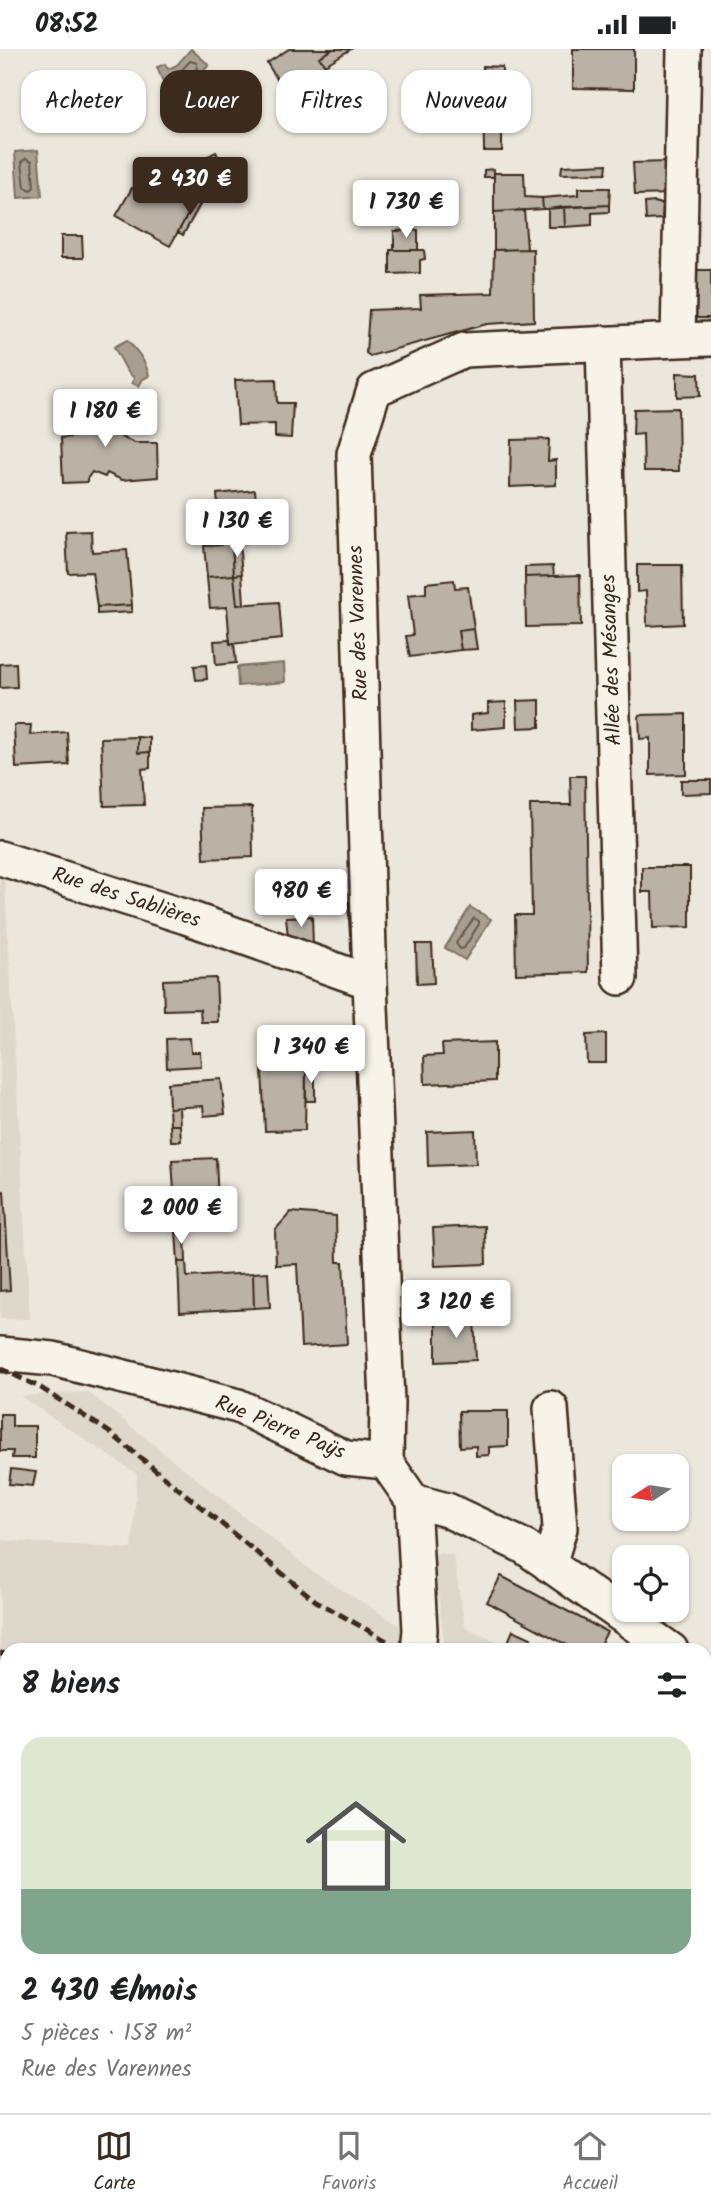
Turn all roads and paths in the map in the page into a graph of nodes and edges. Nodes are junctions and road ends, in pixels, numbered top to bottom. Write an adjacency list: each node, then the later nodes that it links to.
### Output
1 (684, 49): 3 (street)
2 (711, 339): 3 (street, Rue des Varennes)
3 (678, 340): 4 (street, Rue des Varennes)
4 (603, 343): 6 (street, Allée des Mésanges); 7 (street, Rue des Varennes)
5 (0, 858): 7 (street, Rue des Sablières)
6 (620, 978)
7 (370, 982): 10 (street, Rue des Varennes)
8 (0, 1355): 10 (street, Rue Pierre Paÿs)
9 (551, 1408): 12 (street)
10 (386, 1462): 11 (street)
11 (413, 1500): 12 (street); 13 (street)
12 (549, 1565): 14 (street)
13 (419, 1643)
14 (661, 1643)

